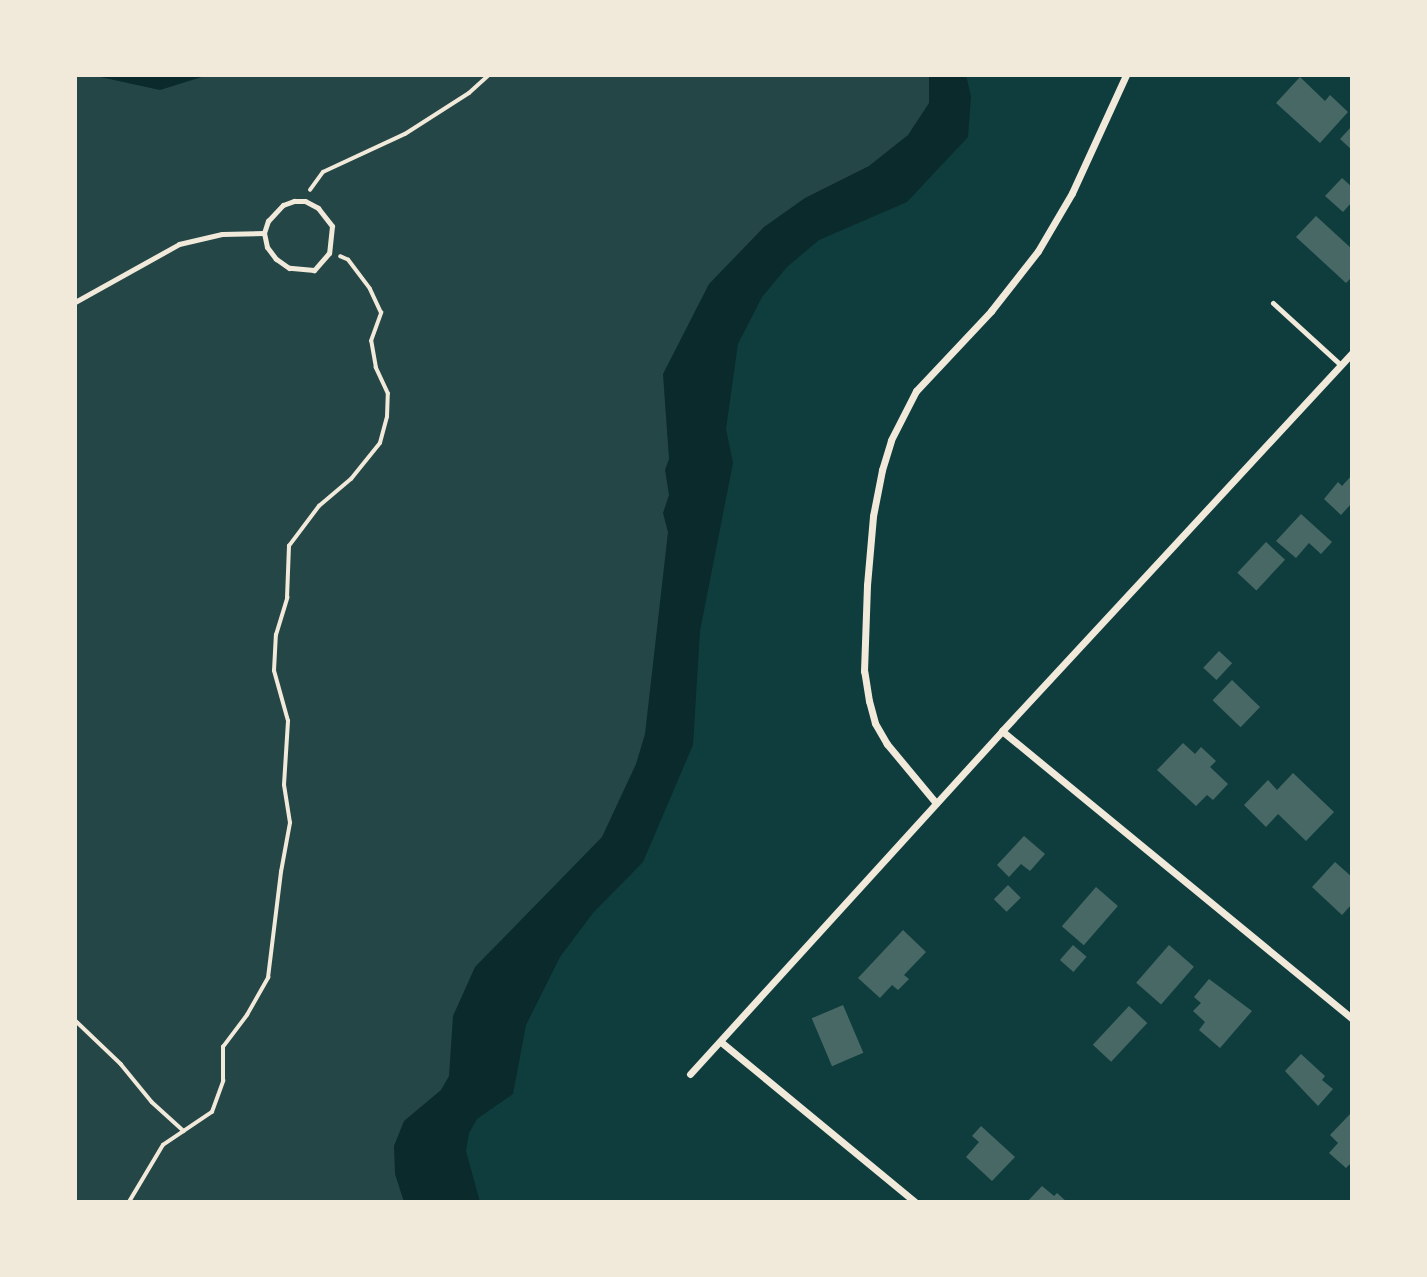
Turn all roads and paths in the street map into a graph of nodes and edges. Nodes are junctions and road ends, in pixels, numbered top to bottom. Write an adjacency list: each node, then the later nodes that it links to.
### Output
1 (489, 75): 3 (path)
2 (1126, 75): 11 (street)
3 (305, 201): 4 (lane); 5 (lane)
4 (264, 233): 5 (lane); 6 (lane)
5 (330, 253): 16 (path)
6 (75, 302)
7 (1273, 303): 9 (lane)
8 (1352, 354): 9 (street)
9 (1341, 365): 10 (street)
10 (1002, 731): 11 (street); 12 (street)
11 (936, 803): 14 (street)
12 (1352, 1018)
13 (75, 1020): 16 (path)
14 (721, 1042): 15 (street); 18 (street)
15 (690, 1074)
16 (184, 1130): 17 (path)
17 (129, 1202)
18 (915, 1202)

